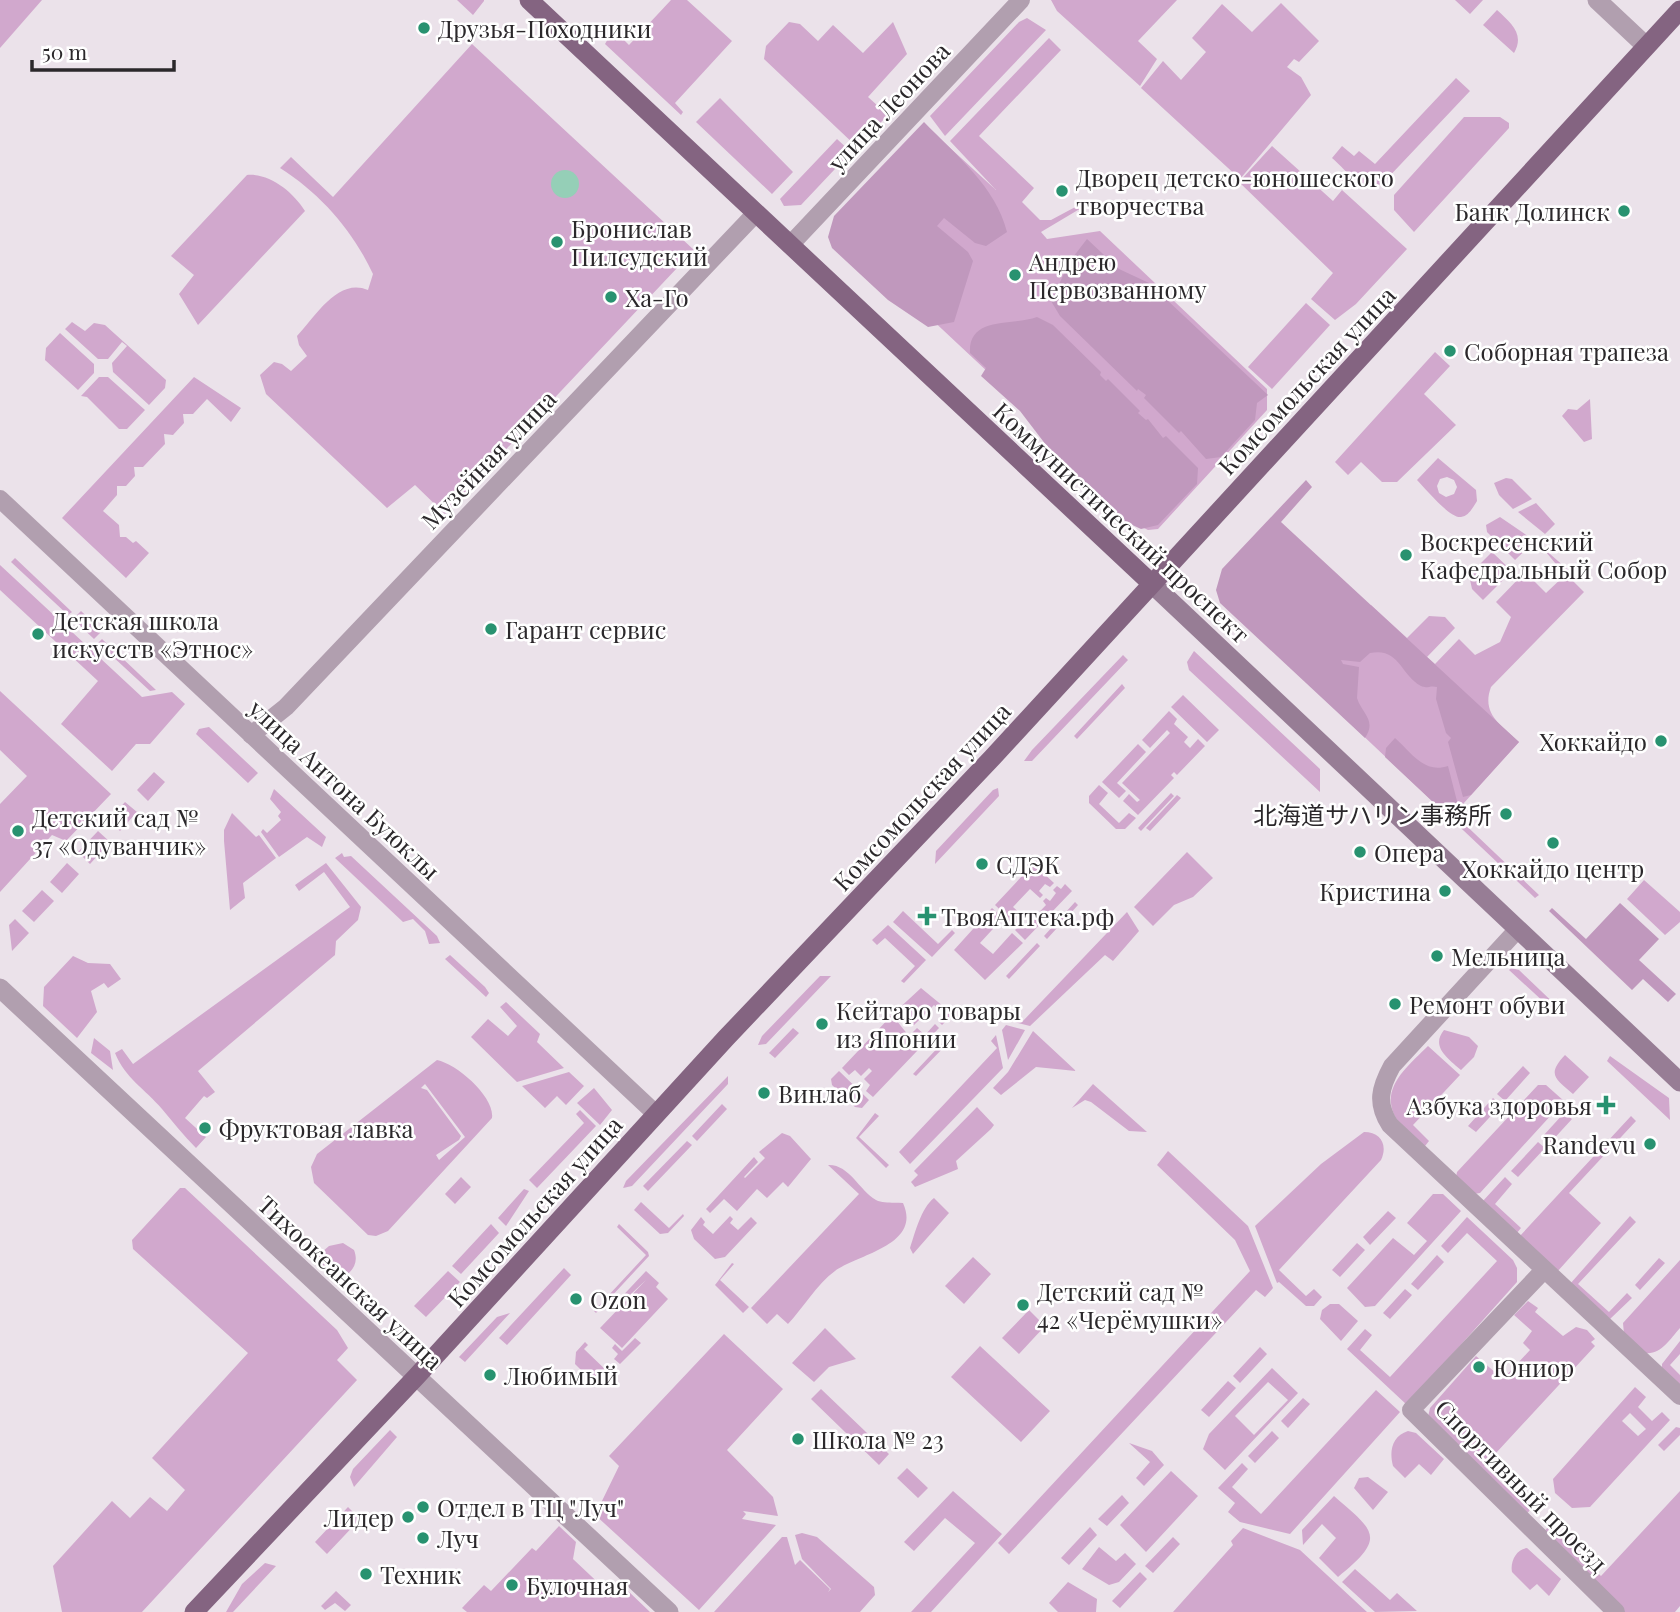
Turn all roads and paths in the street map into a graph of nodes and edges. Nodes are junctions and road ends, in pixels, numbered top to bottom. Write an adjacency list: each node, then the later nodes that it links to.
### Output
1 (529, 0): 6 (main road, Коммунистический проспект)
2 (1021, 0): 7 (street, улица Леонова)
3 (1597, 0): 5 (street)
4 (1680, 10): 5 (main road, Комсомольская улица)
5 (1646, 46): 9 (main road, Комсомольская улица)
6 (756, 213): 7 (main road, Коммунистический проспект); 10 (street, Музейная улица)
7 (790, 245): 9 (main road, Коммунистический проспект)
8 (0, 499): 10 (street, улица Антона Буюклы)
9 (1152, 583): 11 (main road, Коммунистический проспект); 14 (main road, Комсомольская улица)
10 (251, 734): 14 (street, улица Антона Буюклы)
11 (1518, 929): 13 (main road, Коммунистический проспект); 15 (street)
12 (0, 988): 16 (street, Тихоокеанская улица)
13 (1680, 1082)
14 (656, 1114): 16 (main road, Комсомольская улица)
15 (1544, 1270): 17 (street); 20 (street, Спортивный проезд)
16 (416, 1377): 18 (main road, Комсомольская улица); 19 (street, Тихоокеанская улица)
17 (1680, 1396)
18 (194, 1612)
19 (669, 1612)
20 (1616, 1612)

